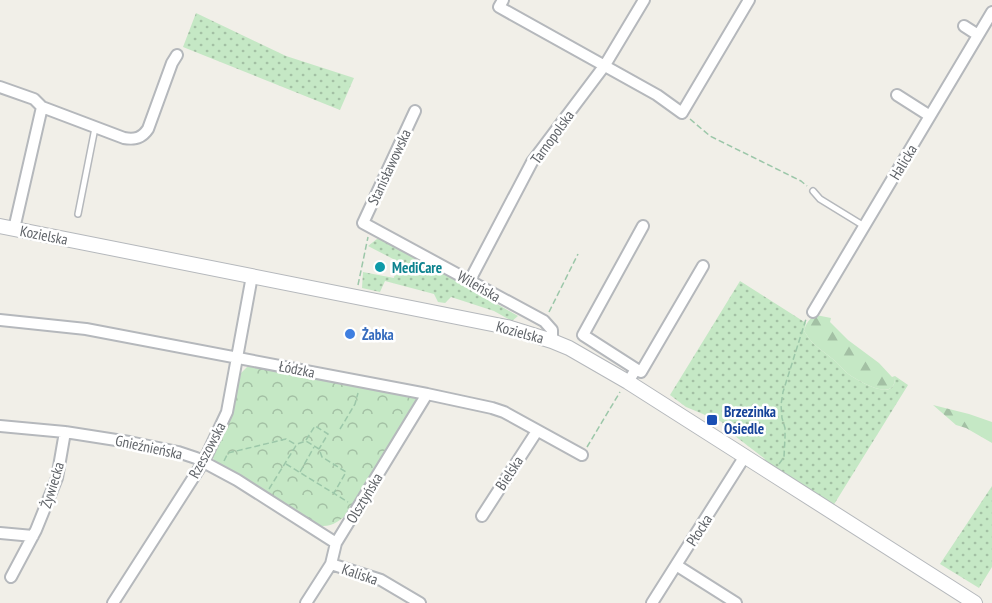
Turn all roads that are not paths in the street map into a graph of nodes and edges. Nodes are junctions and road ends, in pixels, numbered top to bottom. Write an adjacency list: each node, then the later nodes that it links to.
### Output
1 (644, 0): 8 (street, Tarnopolska)
2 (749, 0): 8 (street)
3 (501, 3): 8 (street)
4 (992, 12): 6 (street, Halicka)
5 (964, 26): 6 (street)
6 (978, 35): 13 (street, Halicka)
7 (177, 55): 14 (street)
8 (605, 65): 23 (street, Tarnopolska)
9 (0, 87): 11 (street)
10 (897, 95): 13 (street)
11 (42, 107): 14 (street); 20 (street)
12 (415, 111): 17 (street, Stanisławowska)
13 (930, 116): 19 (street, Halicka)
14 (95, 127): 16 (lane)
15 (813, 191): 19 (lane)
16 (78, 214)
17 (366, 225): 23 (street, Wileńska)
18 (643, 226): 28 (street)
19 (864, 226): 24 (street, Halicka)
20 (7, 227): 22 (street, Kozielska)
21 (703, 266): 28 (street)
22 (252, 276): 26 (street, Kozielska); 27 (street, Rzeszowska)
23 (470, 280): 26 (street, Wileńska)
24 (813, 312)
25 (0, 321): 27 (street, Łódzka)
26 (552, 341): 29 (street, Kozielska)
27 (237, 358): 30 (street, Łódzka); 36 (street, Rzeszowska)
28 (636, 369): 29 (street)
29 (626, 385): 35 (street, Kozielska)
30 (427, 394): 32 (street, Łódzka); 38 (street, Olsztyńska)
31 (0, 426): 33 (street, Gnieźnieńska)
32 (537, 431): 34 (street, Łódzka); 37 (street, Bielska)
33 (65, 432): 36 (street, Gnieźnieńska); 41 (street, Żywiecka)
34 (582, 455)
35 (745, 456): 44 (street, Płocka); 51 (street, Kozielska)
36 (204, 461): 39 (street, Gnieźnieńska); 46 (street, Rzeszowska)
37 (482, 516)
38 (350, 520): 39 (street); 42 (street, Olsztyńska)
39 (315, 529): 42 (street, Gnieźnieńska)
40 (0, 533): 41 (street)
41 (33, 536): 45 (street, Żywiecka)
42 (336, 543): 43 (street, Olsztyńska)
43 (331, 564): 47 (street, Olsztyńska); 48 (street, Kaliska)
44 (676, 565): 49 (street, Płocka); 50 (street)
45 (11, 576)
46 (113, 603)
47 (306, 603)
48 (420, 603)
49 (652, 603)
50 (736, 603)
51 (975, 603)

